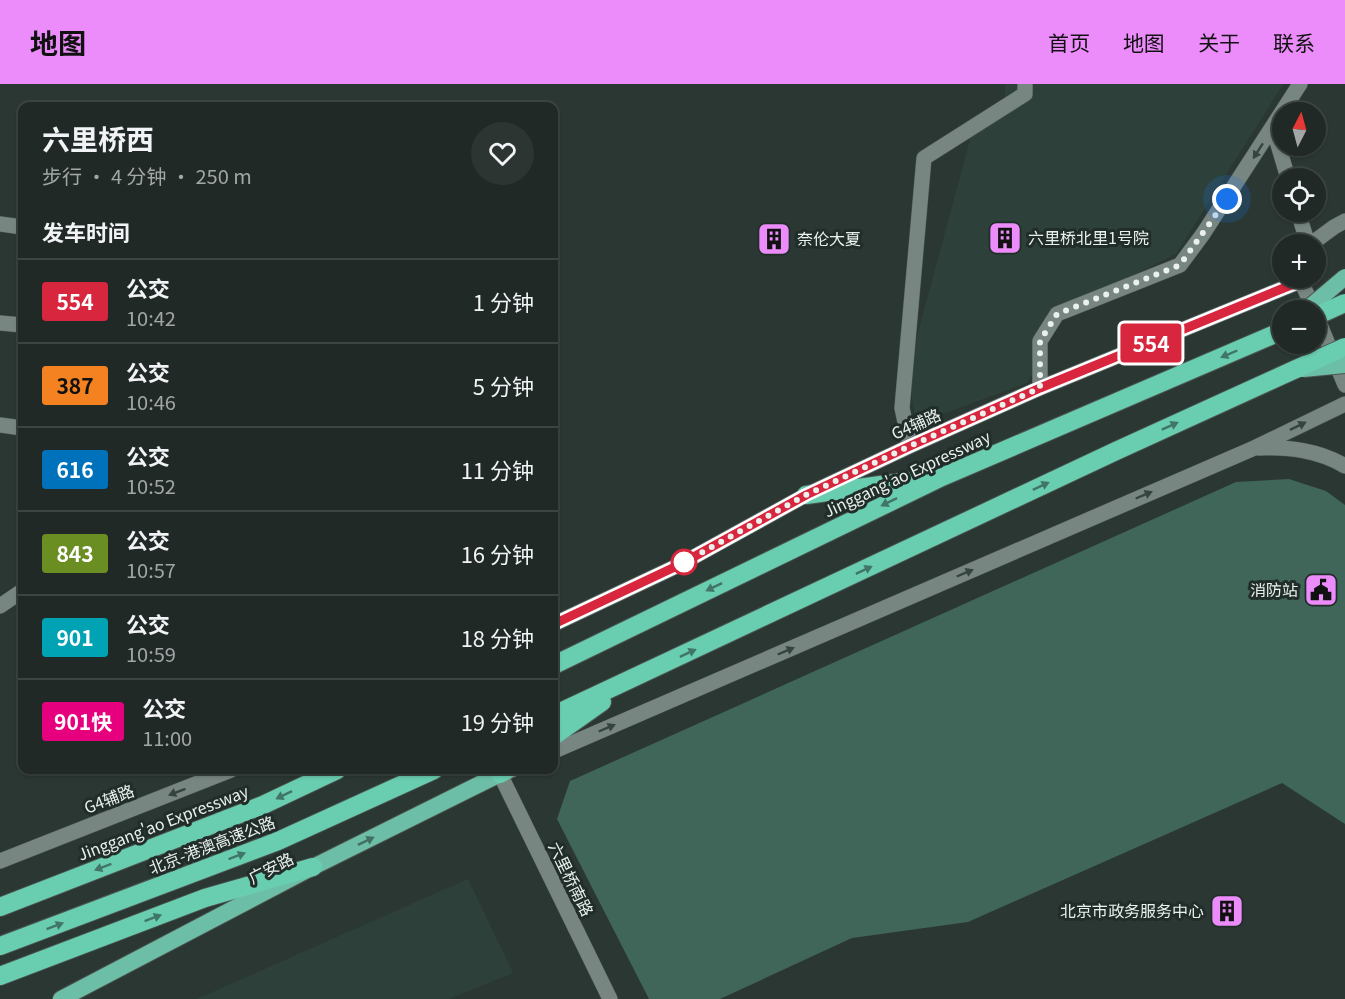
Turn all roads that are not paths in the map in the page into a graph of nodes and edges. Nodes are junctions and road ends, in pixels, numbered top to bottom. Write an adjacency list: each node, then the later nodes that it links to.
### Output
1 (1025, 84): 26 (street)
2 (1300, 84): 3 (street)
3 (1289, 102)
4 (1272, 130): 22 (street, one-way to 22)
5 (1345, 221): 8 (street)
6 (0, 224): 7 (street)
7 (18, 226)
8 (1323, 234)
9 (1345, 277): 11 (highway, bridge)
10 (1279, 288): 22 (street, G4辅路)
11 (1318, 300)
12 (1345, 303): 13 (highway, bridge)
13 (1326, 312)
14 (0, 323): 15 (street)
15 (18, 325)
16 (1272, 336): 29 (highway, Jinggang'ao Expressway, one-way to 29)
17 (1326, 340): 21 (street)
18 (1345, 347): 20 (highway, bridge)
19 (1345, 364): 20 (highway, bridge)
20 (1296, 369): 35 (highway, one-way to 20)
21 (1345, 385)
22 (1040, 388): 26 (street, G4辅路)
23 (1345, 404): 27 (street, one-way to 23)
24 (0, 425): 25 (street)
25 (18, 427)
26 (910, 446): 30 (street, G4辅路)
27 (1252, 449): 28 (street); 38 (street, one-way to 27)
28 (1345, 466)
29 (942, 477): 30 (highway); 34 (highway, Jinggang'ao Expressway, one-way to 34)
30 (806, 495): 33 (street, G4辅路)
31 (18, 594): 32 (street)
32 (0, 606)
33 (558, 622)
34 (558, 663)
35 (635, 678): 36 (highway); 37 (highway)
36 (558, 713)
37 (558, 733)
38 (558, 749)
39 (329, 774): 46 (highway, Jinggang'ao Expressway, one-way to 46)
40 (425, 774): 47 (highway, 北京-港澳高速公路, one-way to 40)
41 (500, 774): 45 (highway, 广安路, one-way to 41)
42 (507, 774): 50 (street, 六里桥南路)
43 (204, 775): 44 (street, G4辅路, one-way to 44)
44 (0, 861)
45 (313, 867): 48 (highway, one-way to 45); 49 (highway, 广安路)
46 (0, 907)
47 (0, 946)
48 (0, 975)
49 (61, 999)
50 (610, 999)

